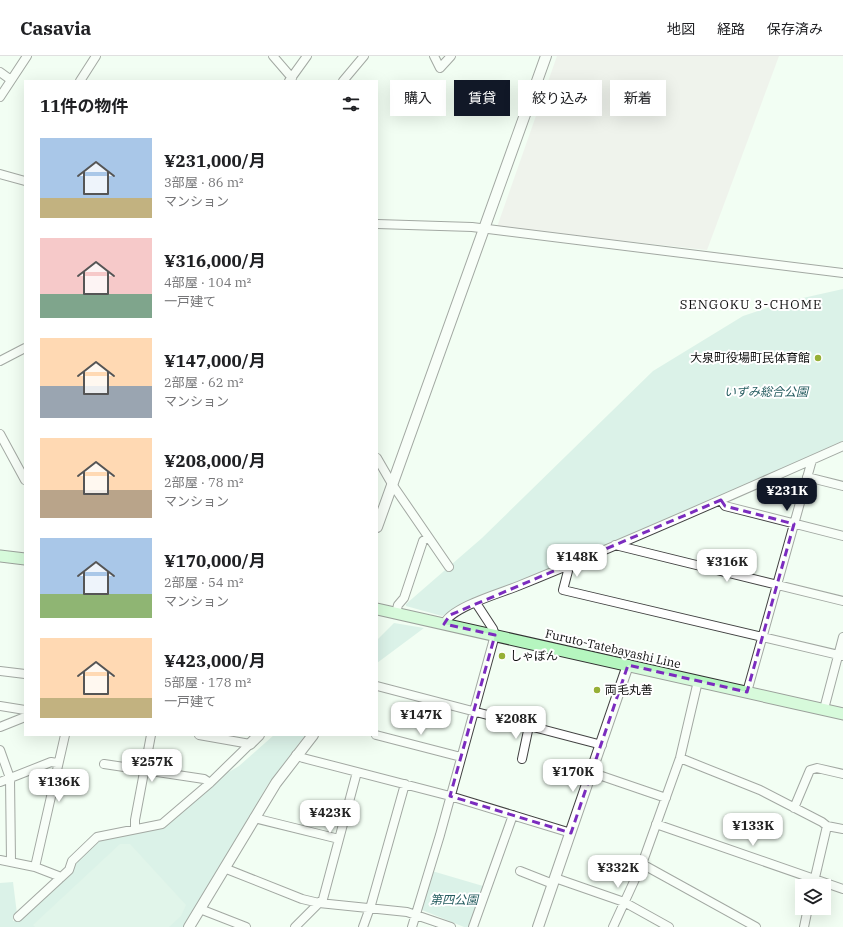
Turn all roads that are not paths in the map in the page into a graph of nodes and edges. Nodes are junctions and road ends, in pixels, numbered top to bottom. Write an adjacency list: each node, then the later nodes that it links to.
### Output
1 (96, 56): 12 (street)
2 (273, 56): 10 (street)
3 (307, 56): 10 (street)
4 (364, 56): 13 (street)
5 (434, 56): 6 (street)
6 (451, 56)
7 (546, 56): 18 (street)
8 (22, 58): 11 (street)
9 (0, 72): 11 (street)
10 (290, 79)
11 (11, 80): 14 (street)
12 (81, 80)
13 (344, 80)
14 (0, 97)
15 (0, 174): 16 (street)
16 (24, 181)
17 (378, 224): 18 (street)
18 (484, 229): 19 (street); 28 (street)
19 (843, 273)
20 (24, 349): 21 (street)
21 (0, 361)
22 (0, 434): 27 (street)
23 (843, 446): 25 (street)
24 (378, 460): 28 (street)
25 (812, 460): 26 (street); 30 (street)
26 (807, 477): 29 (street); 32 (street)
27 (24, 478)
28 (392, 484): 31 (street); 34 (street)
29 (843, 486)
30 (720, 500): 32 (street); 35 (street)
31 (378, 524)
32 (794, 524): 33 (street); 40 (street)
33 (843, 536)
34 (428, 537): 38 (street); 44 (street)
35 (615, 545): 39 (street); 40 (street)
36 (0, 556): 37 (main road)
37 (24, 559)
38 (449, 567)
39 (566, 567): 42 (street); 47 (street)
40 (777, 585): 41 (street); 47 (street)
41 (843, 601)
42 (476, 603): 45 (street); 46 (street)
43 (378, 609): 44 (main road, Furuto-Tatebayashi Line)
44 (396, 613): 45 (main road, Furuto-Tatebayashi Line)
45 (444, 624): 46 (main road, Furuto-Tatebayashi Line)
46 (495, 635): 50 (main road, Furuto-Tatebayashi Line); 59 (street)
47 (762, 637): 49 (street); 55 (street)
48 (843, 638): 49 (street)
49 (841, 655): 57 (street)
50 (628, 665): 53 (main road, Furuto-Tatebayashi Line); 72 (street)
51 (0, 671): 52 (street)
52 (24, 674)
53 (698, 681): 55 (main road, Furuto-Tatebayashi Line); 76 (street)
54 (378, 686): 59 (street)
55 (746, 692): 57 (main road, Furuto-Tatebayashi Line)
56 (0, 706): 58 (street)
57 (824, 709): 60 (main road, Furuto-Tatebayashi Line)
58 (24, 710)
59 (473, 711): 62 (street); 75 (street)
60 (843, 714)
61 (24, 717): 63 (street)
62 (529, 726): 72 (street); 77 (street)
63 (0, 727)
64 (65, 736): 78 (street)
65 (150, 736): 80 (street)
66 (212, 736): 70 (street)
67 (258, 736): 71 (street)
68 (312, 736): 74 (street)
69 (378, 736): 75 (street)
70 (225, 737): 71 (street)
71 (250, 744): 86 (street)
72 (602, 745): 82 (street)
73 (0, 750): 84 (street)
74 (296, 755): 81 (street); 92 (street)
75 (460, 757): 88 (street)
76 (680, 758): 89 (street); 90 (street)
77 (522, 759)
78 (57, 763): 84 (street); 102 (street)
79 (104, 764): 80 (street)
80 (144, 769): 86 (street); 96 (street)
81 (357, 772): 87 (street); 98 (street)
82 (593, 773): 89 (street); 97 (street)
83 (843, 774): 90 (street)
84 (10, 778): 85 (street); 100 (street)
85 (0, 782)
86 (210, 783): 96 (street)
87 (404, 784): 88 (street); 114 (street)
88 (450, 796): 91 (street); 115 (street)
89 (666, 798): 93 (street)
90 (794, 808): 94 (street)
91 (513, 815): 97 (street); 125 (street)
92 (254, 818): 98 (street); 103 (street)
93 (656, 824): 101 (street); 106 (street)
94 (827, 826): 95 (street); 107 (street)
95 (843, 829)
96 (135, 830): 105 (street)
97 (571, 833): 108 (street)
98 (339, 839): 112 (street)
99 (0, 860): 100 (street)
100 (11, 862): 102 (street)
101 (642, 864): 111 (street); 129 (street)
102 (34, 867): 105 (street)
103 (224, 868): 112 (street); 113 (street)
104 (520, 871): 108 (street)
105 (61, 877): 117 (street)
106 (803, 879)
107 (815, 879)
108 (554, 881): 111 (street); 126 (street)
109 (831, 887): 110 (street)
110 (843, 889)
111 (624, 902): 127 (street); 128 (street)
112 (319, 903): 114 (street); 121 (street)
113 (200, 909): 118 (street); 119 (street)
114 (370, 909): 115 (street); 122 (street)
115 (417, 915): 123 (street); 124 (street)
116 (807, 915): 130 (street)
117 (18, 917)
118 (235, 925): 120 (street)
119 (189, 927)
120 (246, 927)
121 (295, 927)
122 (363, 927)
123 (412, 927)
124 (452, 927)
125 (473, 927)
126 (538, 927)
127 (613, 927)
128 (670, 927)
129 (756, 927)
130 (804, 927)

